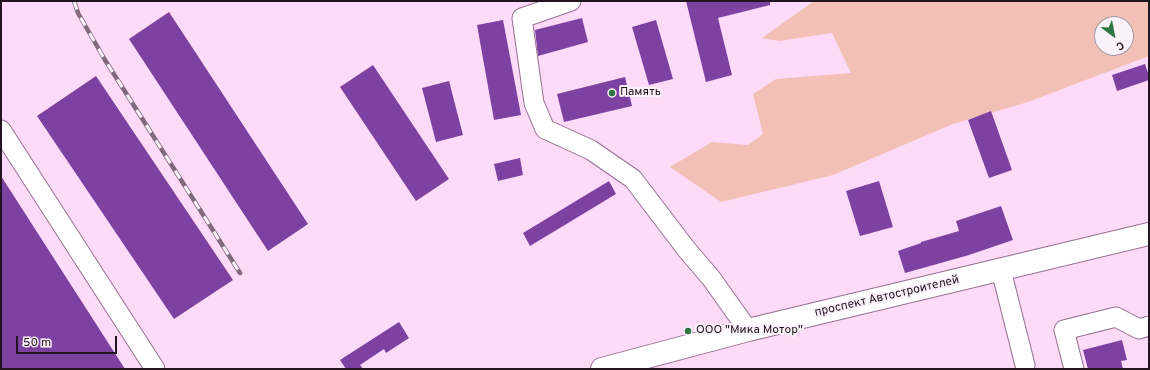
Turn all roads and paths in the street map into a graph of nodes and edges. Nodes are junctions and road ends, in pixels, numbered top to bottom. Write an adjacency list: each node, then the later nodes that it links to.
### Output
1 (571, 1): 2 (lane)
2 (537, 7): 7 (lane)
3 (1, 130): 9 (lane)
4 (1149, 234): 5 (main road, проспект Автостроителей)
5 (1001, 270): 7 (main road, проспект Автостроителей); 8 (lane)
6 (1149, 326): 11 (lane)
7 (748, 330): 10 (main road, проспект Автостроителей)
8 (1025, 365)
9 (155, 369)
10 (602, 369)
11 (1074, 369)

